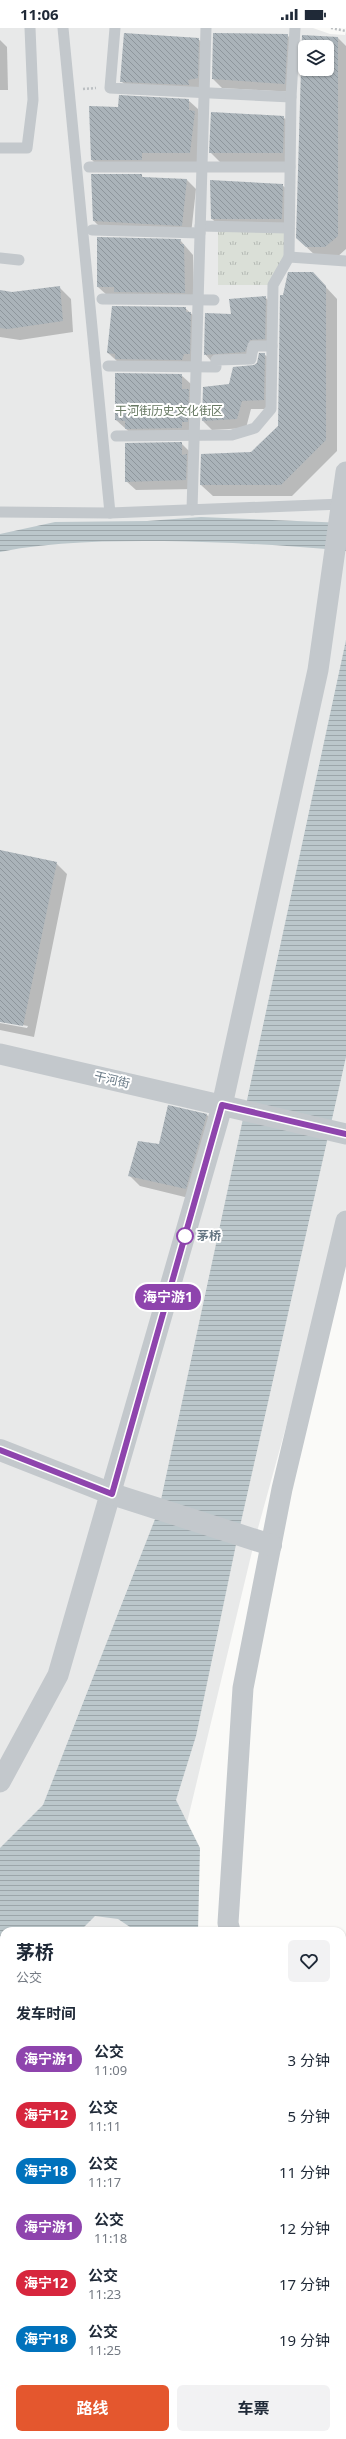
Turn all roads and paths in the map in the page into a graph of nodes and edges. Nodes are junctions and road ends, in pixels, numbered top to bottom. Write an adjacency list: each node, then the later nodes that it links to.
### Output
1 (30, 28): 10 (lane)
2 (63, 28): 33 (lane)
3 (115, 28): 8 (lane)
4 (206, 28): 8 (lane)
5 (295, 28): 9 (lane)
6 (331, 28): 7 (path)
7 (346, 31)
8 (204, 93): 9 (lane); 11 (lane)
9 (291, 97): 13 (lane)
10 (0, 148)
11 (202, 166): 12 (lane); 13 (lane); 15 (lane)
12 (89, 167)
13 (290, 167): 14 (lane)
14 (289, 228): 15 (lane); 17 (lane)
15 (200, 229): 16 (lane); 22 (lane)
16 (92, 230)
17 (289, 257): 20 (lane); 24 (lane)
18 (0, 258): 19 (lane)
19 (19, 260)
20 (346, 261)
21 (102, 299): 22 (lane)
22 (198, 300): 23 (lane); 26 (lane)
23 (214, 300)
24 (272, 346): 26 (lane); 28 (lane)
25 (108, 366): 26 (lane)
26 (196, 366): 28 (lane)
27 (116, 436): 28 (lane)
28 (194, 436): 31 (lane)
29 (346, 472): 30 (street)
30 (342, 504): 31 (lane); 35 (street)
31 (192, 510): 33 (lane)
32 (0, 512): 33 (lane)
33 (110, 513)
34 (0, 1054): 35 (street, 干河街)
35 (223, 1105): 36 (street, 干河街); 39 (street)
36 (346, 1134)
37 (346, 1221): 40 (street)
38 (0, 1450): 39 (street)
39 (119, 1496): 40 (street); 41 (street)
40 (263, 1542): 42 (street)
41 (0, 1782)
42 (229, 1927)

